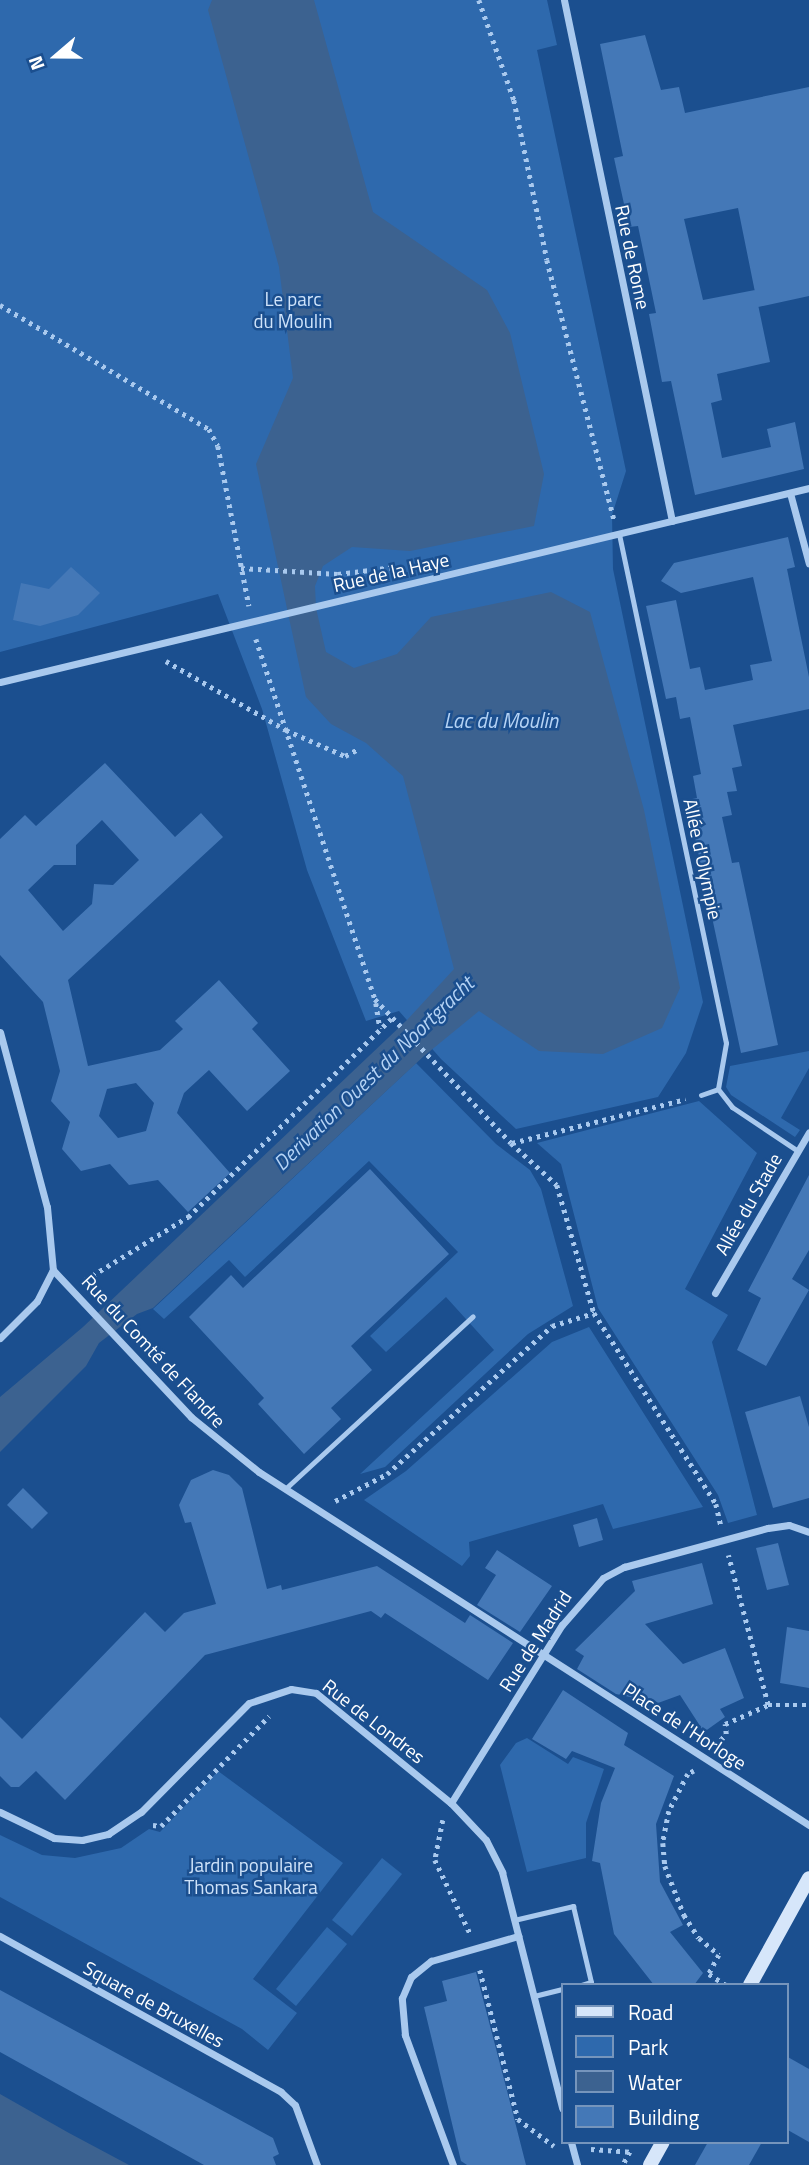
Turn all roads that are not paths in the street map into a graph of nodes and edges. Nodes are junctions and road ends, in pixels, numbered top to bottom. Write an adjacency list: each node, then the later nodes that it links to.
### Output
1 (564, 0): 4 (street, Rue de Rome)
2 (809, 488): 3 (street, Rue de la Haye)
3 (790, 493): 4 (street, Rue de la Haye); 6 (street)
4 (671, 521): 5 (street, Rue de la Haye)
5 (619, 534): 7 (street, Rue de la Haye); 9 (lane, Allée d'Olympie)
6 (809, 564)
7 (0, 682)
8 (0, 1032): 13 (street)
9 (718, 1090): 10 (lane); 12 (lane)
10 (701, 1095)
11 (809, 1132): 12 (street, Allée du Stade)
12 (798, 1151): 14 (street, Allée du Stade)
13 (53, 1270): 16 (street); 17 (street, Rue du Comté de Flandre)
14 (715, 1293)
15 (473, 1316): 17 (lane)
16 (0, 1338)
17 (285, 1489): 19 (street, Rue du Comté de Flandre)
18 (809, 1532): 19 (street, Rue de Madrid)
19 (544, 1653): 20 (street, Rue de Madrid); 22 (street, Place de l'Horloge)
20 (451, 1802): 21 (street, Rue de Londres); 24 (street, Rue de Londres)
21 (0, 1812)
22 (809, 1825)
23 (809, 1878): 28 (street)
24 (514, 1920): 25 (street, Rue de Londres); 27 (lane)
25 (518, 1936): 30 (street, Rue de Londres); 35 (street)
26 (0, 1937): 34 (street, Square de Bruxelles)
27 (588, 1983)
28 (751, 1983)
29 (560, 1990): 30 (lane)
30 (534, 1996): 31 (street, Rue de Londres)
31 (560, 2100)
32 (572, 2144): 36 (street)
33 (662, 2144): 37 (street)
34 (317, 2165)
35 (453, 2165)
36 (577, 2165)
37 (650, 2165)

